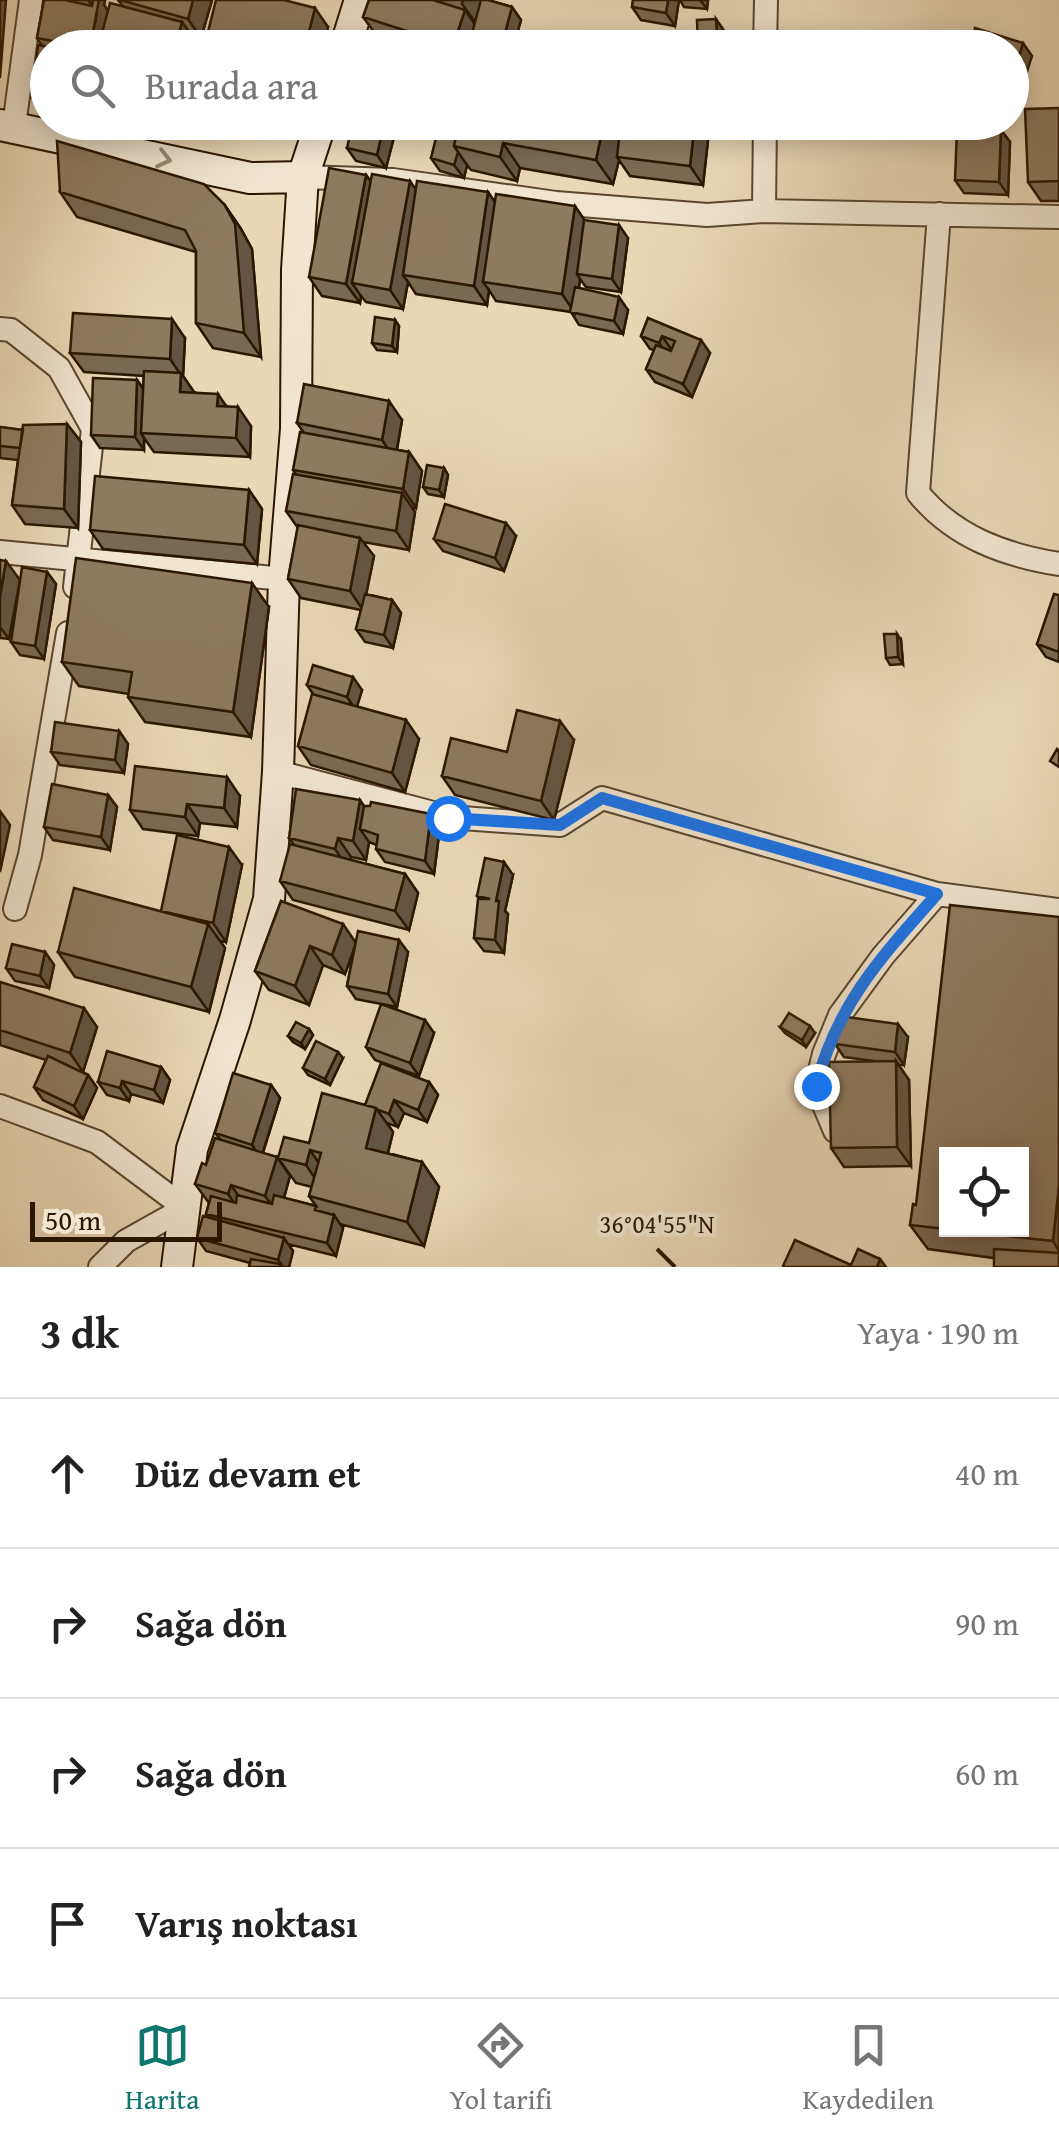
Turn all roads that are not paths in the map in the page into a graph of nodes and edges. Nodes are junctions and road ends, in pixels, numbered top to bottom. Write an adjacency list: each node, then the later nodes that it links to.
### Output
1 (31, 0): 6 (street)
2 (360, 0): 4 (street)
3 (766, 0): 5 (street)
4 (351, 30)
5 (765, 30)
6 (7, 125)
7 (76, 140): 10 (street, one-way to 10)
8 (315, 140): 10 (street)
9 (765, 140): 11 (street)
10 (303, 177): 11 (street); 18 (street)
11 (764, 210): 12 (street)
12 (939, 214): 13 (street); 17 (street)
13 (1059, 217)
14 (0, 329): 16 (street)
15 (0, 552): 16 (street)
16 (80, 560): 18 (street); 21 (street)
17 (1059, 564)
18 (284, 579): 19 (street)
19 (278, 772): 20 (street); 25 (street)
20 (937, 894): 22 (street); 24 (street)
21 (15, 909)
22 (1059, 910)
23 (0, 1106): 25 (street)
24 (835, 1131)
25 (185, 1208): 26 (street); 27 (street)
26 (100, 1267)
27 (177, 1267)

